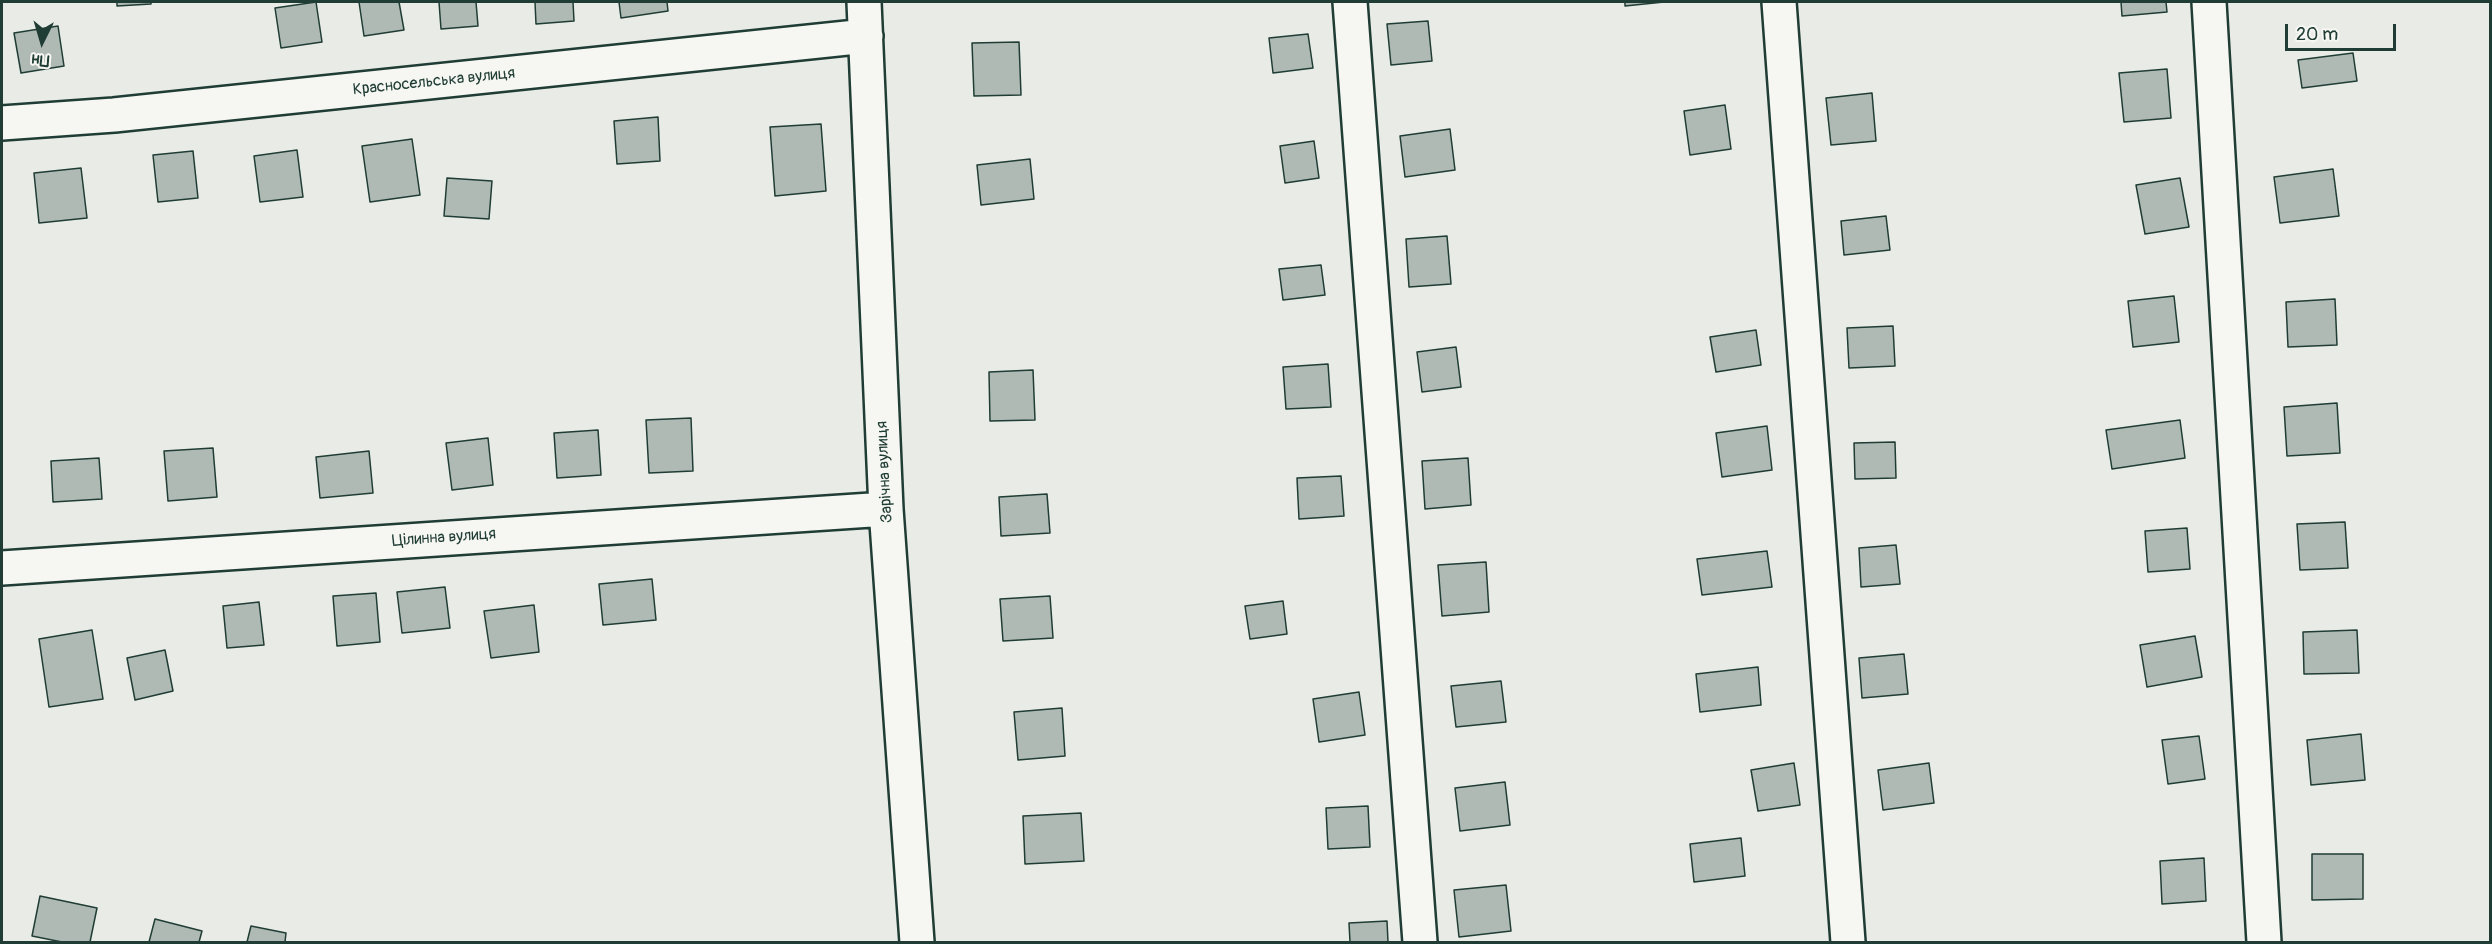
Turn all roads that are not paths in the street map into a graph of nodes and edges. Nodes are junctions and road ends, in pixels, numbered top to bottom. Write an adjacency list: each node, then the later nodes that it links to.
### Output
1 (864, 2): 5 (street, Зарічна вулиця)
2 (1350, 2): 10 (street)
3 (1779, 2): 11 (street)
4 (2209, 2): 12 (street)
5 (866, 36): 6 (street, Красносельська вулиця); 7 (street, Зарічна вулиця)
6 (2, 123)
7 (886, 509): 8 (street, Цілинна вулиця); 9 (street, Зарічна вулиця)
8 (2, 568)
9 (917, 942)
10 (1420, 942)
11 (1848, 942)
12 (2264, 942)

